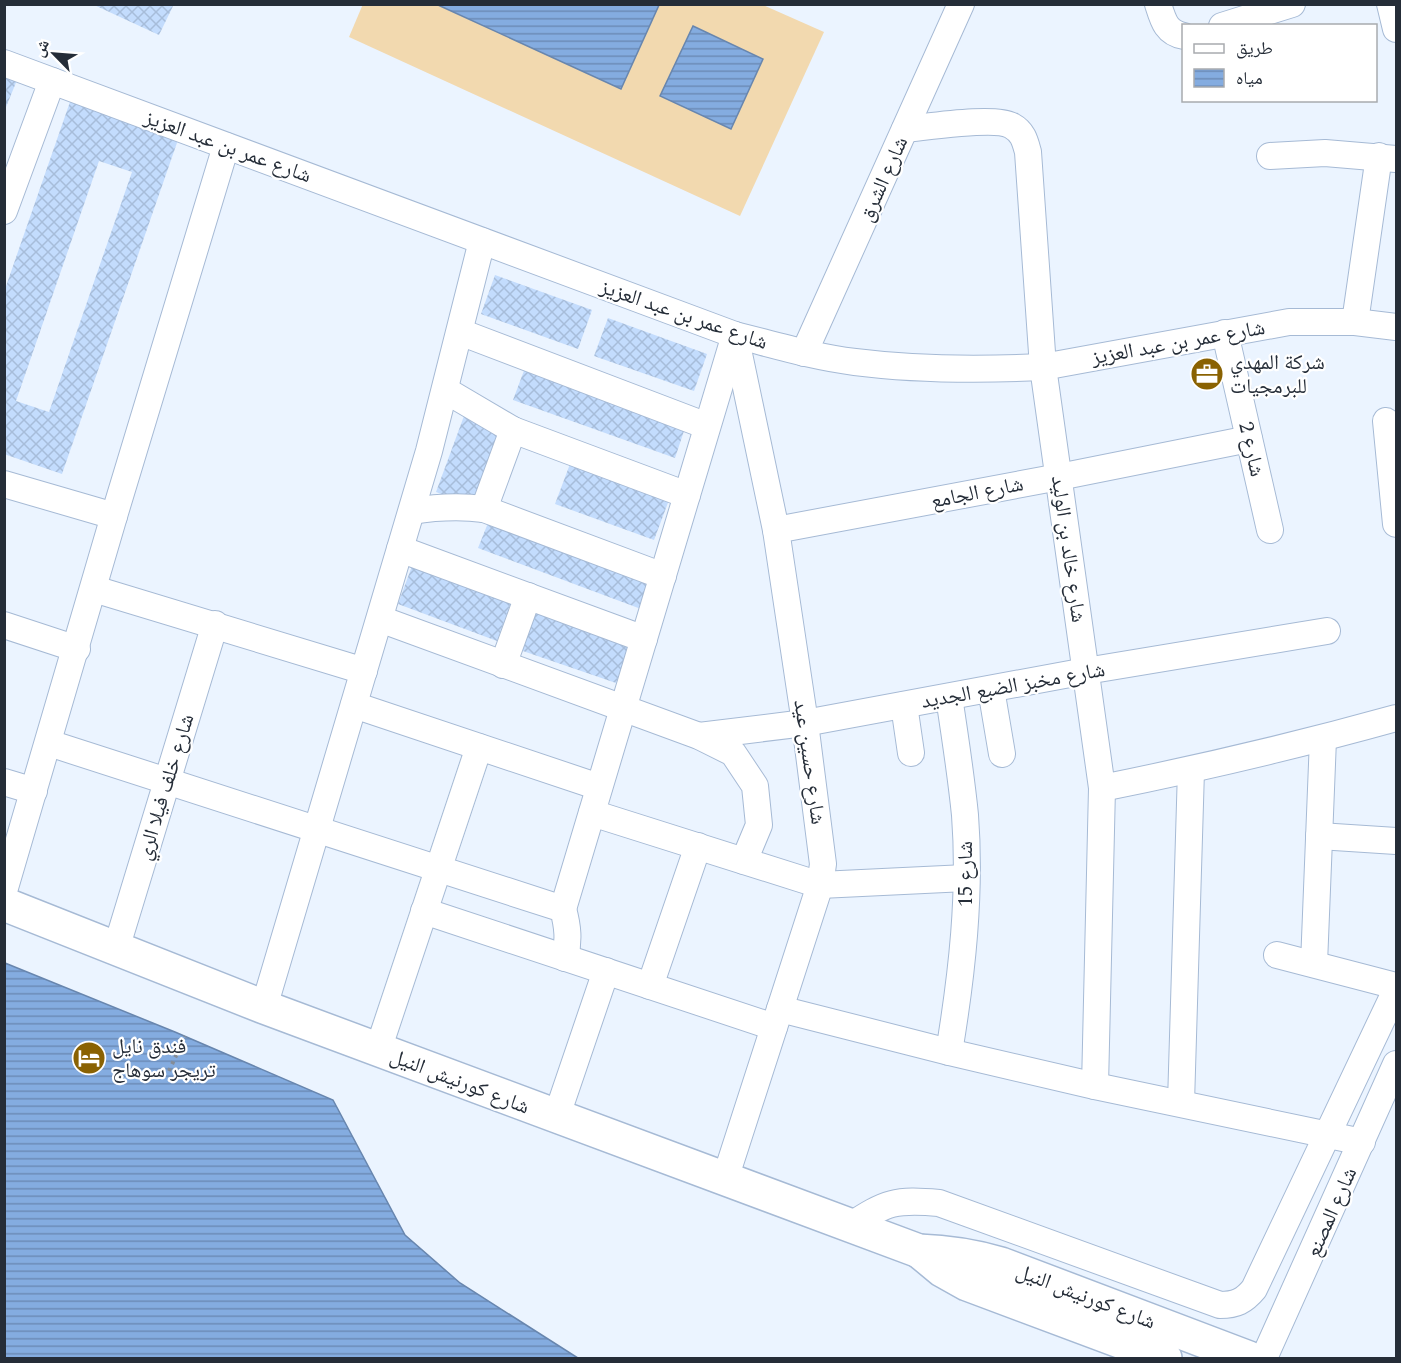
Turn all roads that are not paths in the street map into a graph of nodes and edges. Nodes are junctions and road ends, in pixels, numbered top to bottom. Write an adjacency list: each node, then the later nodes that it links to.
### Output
1 (961, 4): 10 (street, شارع الشرق)
2 (1158, 4): 7 (street)
3 (1292, 4): 5 (street)
4 (1390, 4): 6 (street)
5 (1228, 24)
6 (1396, 29)
7 (1182, 36)
8 (4, 63): 9 (street, شارع عمر بن عبد العزيز)
9 (52, 81): 11 (street, شارع عمر بن عبد العزيز); 14 (street)
10 (905, 129): 21 (street, شارع الشرق); 22 (street, شارع خالد بن الوليد)
11 (226, 146): 15 (street, شارع عمر بن عبد العزيز); 33 (street)
12 (1270, 156): 13 (street)
13 (1388, 158): 16 (street)
14 (4, 210)
15 (482, 241): 18 (street); 20 (street, شارع عمر بن عبد العزيز)
16 (1355, 322): 17 (street, شارع عمر بن عبد العزيز); 19 (street, شارع عمر بن عبد العزيز)
17 (1396, 327)
18 (460, 332): 23 (street); 25 (street)
19 (1225, 333): 22 (street, شارع عمر بن عبد العزيز); 27 (street, شارع 2)
20 (735, 335): 21 (street, شارع عمر بن عبد العزيز); 25 (street); 35 (street, شارع حسين عيد)
21 (804, 353): 22 (street, شارع عمر بن عبد العزيز)
22 (1043, 367): 28 (street, شارع خالد بن الوليد)
23 (446, 390): 26 (street); 32 (street)
24 (1386, 420): 34 (street)
25 (707, 426): 30 (street)
26 (513, 430): 30 (street); 31 (street)
27 (1249, 438): 28 (street, شارع الجامع); 36 (street, شارع 2)
28 (1059, 477): 35 (street, شارع الجامع); 49 (street, شارع خالد بن الوليد)
29 (4, 484): 33 (street)
30 (687, 495): 38 (street)
31 (484, 509): 32 (street); 38 (street)
32 (412, 511): 37 (street)
33 (114, 516): 39 (street)
34 (1396, 524)
35 (776, 530): 56 (street, شارع حسين عيد)
36 (1270, 530)
37 (400, 549): 40 (street); 41 (street)
38 (663, 576): 45 (street)
39 (94, 589): 42 (street); 46 (street)
40 (528, 596): 45 (street); 47 (street)
41 (380, 620): 47 (street); 48 (street)
42 (215, 624): 48 (street); 64 (street, شارع خلف فيلا الري)
43 (4, 625): 46 (street)
44 (1326, 631): 49 (street, شارع مخبز الضبع الجديد)
45 (644, 639): 54 (street)
46 (77, 649): 59 (street)
47 (503, 665): 54 (street)
48 (364, 671): 52 (street)
49 (1086, 671): 50 (street, شارع مخبز الضبع الجديد); 67 (street, شارع خالد بن الوليد)
50 (991, 689): 51 (street, شارع مخبز الضبع الجديد); 62 (street)
51 (949, 697): 53 (street, شارع مخبز الضبع الجديد); 76 (street, شارع 15)
52 (354, 705): 60 (street); 70 (street)
53 (904, 705): 56 (street, شارع مخبز الضبع الجديد); 61 (street)
54 (623, 709): 57 (street); 66 (street)
55 (1396, 718): 58 (street)
56 (805, 723): 57 (street, شارع مخبز الضبع الجديد); 77 (street, شارع حسين عيد)
57 (699, 736): 74 (street)
58 (1323, 739): 63 (street); 71 (street)
59 (49, 743): 64 (street); 68 (street)
60 (479, 747): 66 (street); 75 (street)
61 (911, 753)
62 (1002, 754)
63 (1191, 770): 67 (street); 95 (street)
64 (167, 781): 70 (street); 82 (street, شارع خلف فيلا الري)
65 (4, 782): 68 (street)
66 (599, 787): 69 (street)
67 (1102, 788): 94 (street, شارع خالد بن الوليد)
68 (34, 791): 78 (street)
69 (592, 813): 73 (street); 80 (street)
70 (317, 830): 75 (street); 89 (street)
71 (1319, 836): 72 (street); 85 (street)
72 (1396, 841)
73 (698, 846): 74 (street); 87 (street)
74 (744, 861): 77 (street)
75 (439, 869): 80 (street); 81 (street)
76 (966, 878): 77 (street); 92 (street, شارع 15)
77 (820, 885): 90 (street, شارع حسين عيد)
78 (4, 891)
79 (4, 904): 82 (main road, شارع كورنيش النيل)
80 (563, 909): 84 (street)
81 (424, 911): 84 (street); 91 (street)
82 (116, 949): 89 (main road, شارع كورنيش النيل)
83 (1276, 955): 85 (street)
84 (565, 958): 86 (street)
85 (1314, 964): 88 (street)
86 (606, 971): 87 (street); 96 (street)
87 (650, 986): 90 (street)
88 (1396, 988): 97 (street)
89 (264, 1007): 91 (main road, شارع كورنيش النيل)
90 (777, 1018): 92 (street); 99 (street, شارع حسين عيد)
91 (378, 1050): 96 (main road, شارع كورنيش النيل)
92 (949, 1052): 94 (street)
93 (1396, 1064): 98 (street, شارع المصنع)
94 (1095, 1086): 95 (street)
95 (1181, 1103): 97 (street)
96 (556, 1118): 99 (main road, شارع كورنيش النيل)
97 (1327, 1135): 98 (street); 100 (street)
98 (1362, 1142): 104 (street, شارع المصنع)
99 (725, 1179): 100 (main road, شارع كورنيش النيل)
100 (850, 1226): 101 (main road, شارع كورنيش النيل)
101 (919, 1251): 102 (main road, شارع كورنيش النيل); 103 (main road, شارع كورنيش النيل)
102 (1165, 1359)
103 (1249, 1359)
104 (1264, 1359)

